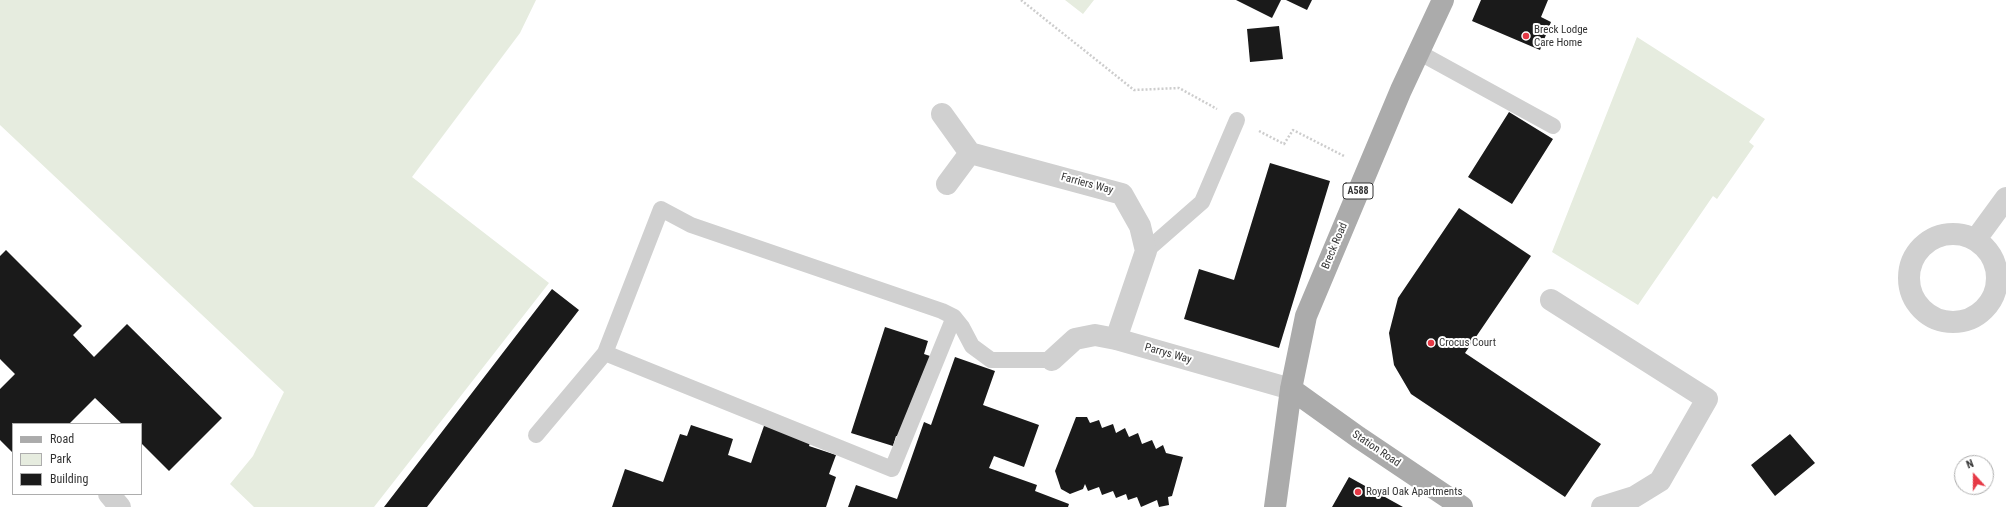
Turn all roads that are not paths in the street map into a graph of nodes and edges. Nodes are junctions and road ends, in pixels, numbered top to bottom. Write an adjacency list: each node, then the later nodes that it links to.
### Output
1 (1443, 0): 2 (main road, Breck Road / A588)
2 (1420, 52): 5 (lane); 16 (main road, Breck Road / A588)
3 (942, 114): 6 (street)
4 (1237, 120): 10 (lane)
5 (1553, 126)
6 (970, 153): 7 (street); 10 (street, Farriers Way)
7 (947, 184)
8 (2006, 198): 9 (street)
9 (1976, 240): 9 (street)
10 (1146, 252): 13 (street)
11 (1551, 300): 22 (street)
12 (954, 317): 14 (lane); 14 (lane); 15 (lane)
13 (1116, 339): 15 (street, Parrys Way); 16 (street, Parrys Way)
14 (605, 353): 17 (lane)
15 (1052, 360)
16 (1291, 389): 20 (main road, Breck Road / A588); 21 (main road, Station Road)
17 (536, 435)
18 (110, 495): 19 (street)
19 (120, 507)
20 (1275, 507)
21 (1462, 507)
22 (1602, 507)

